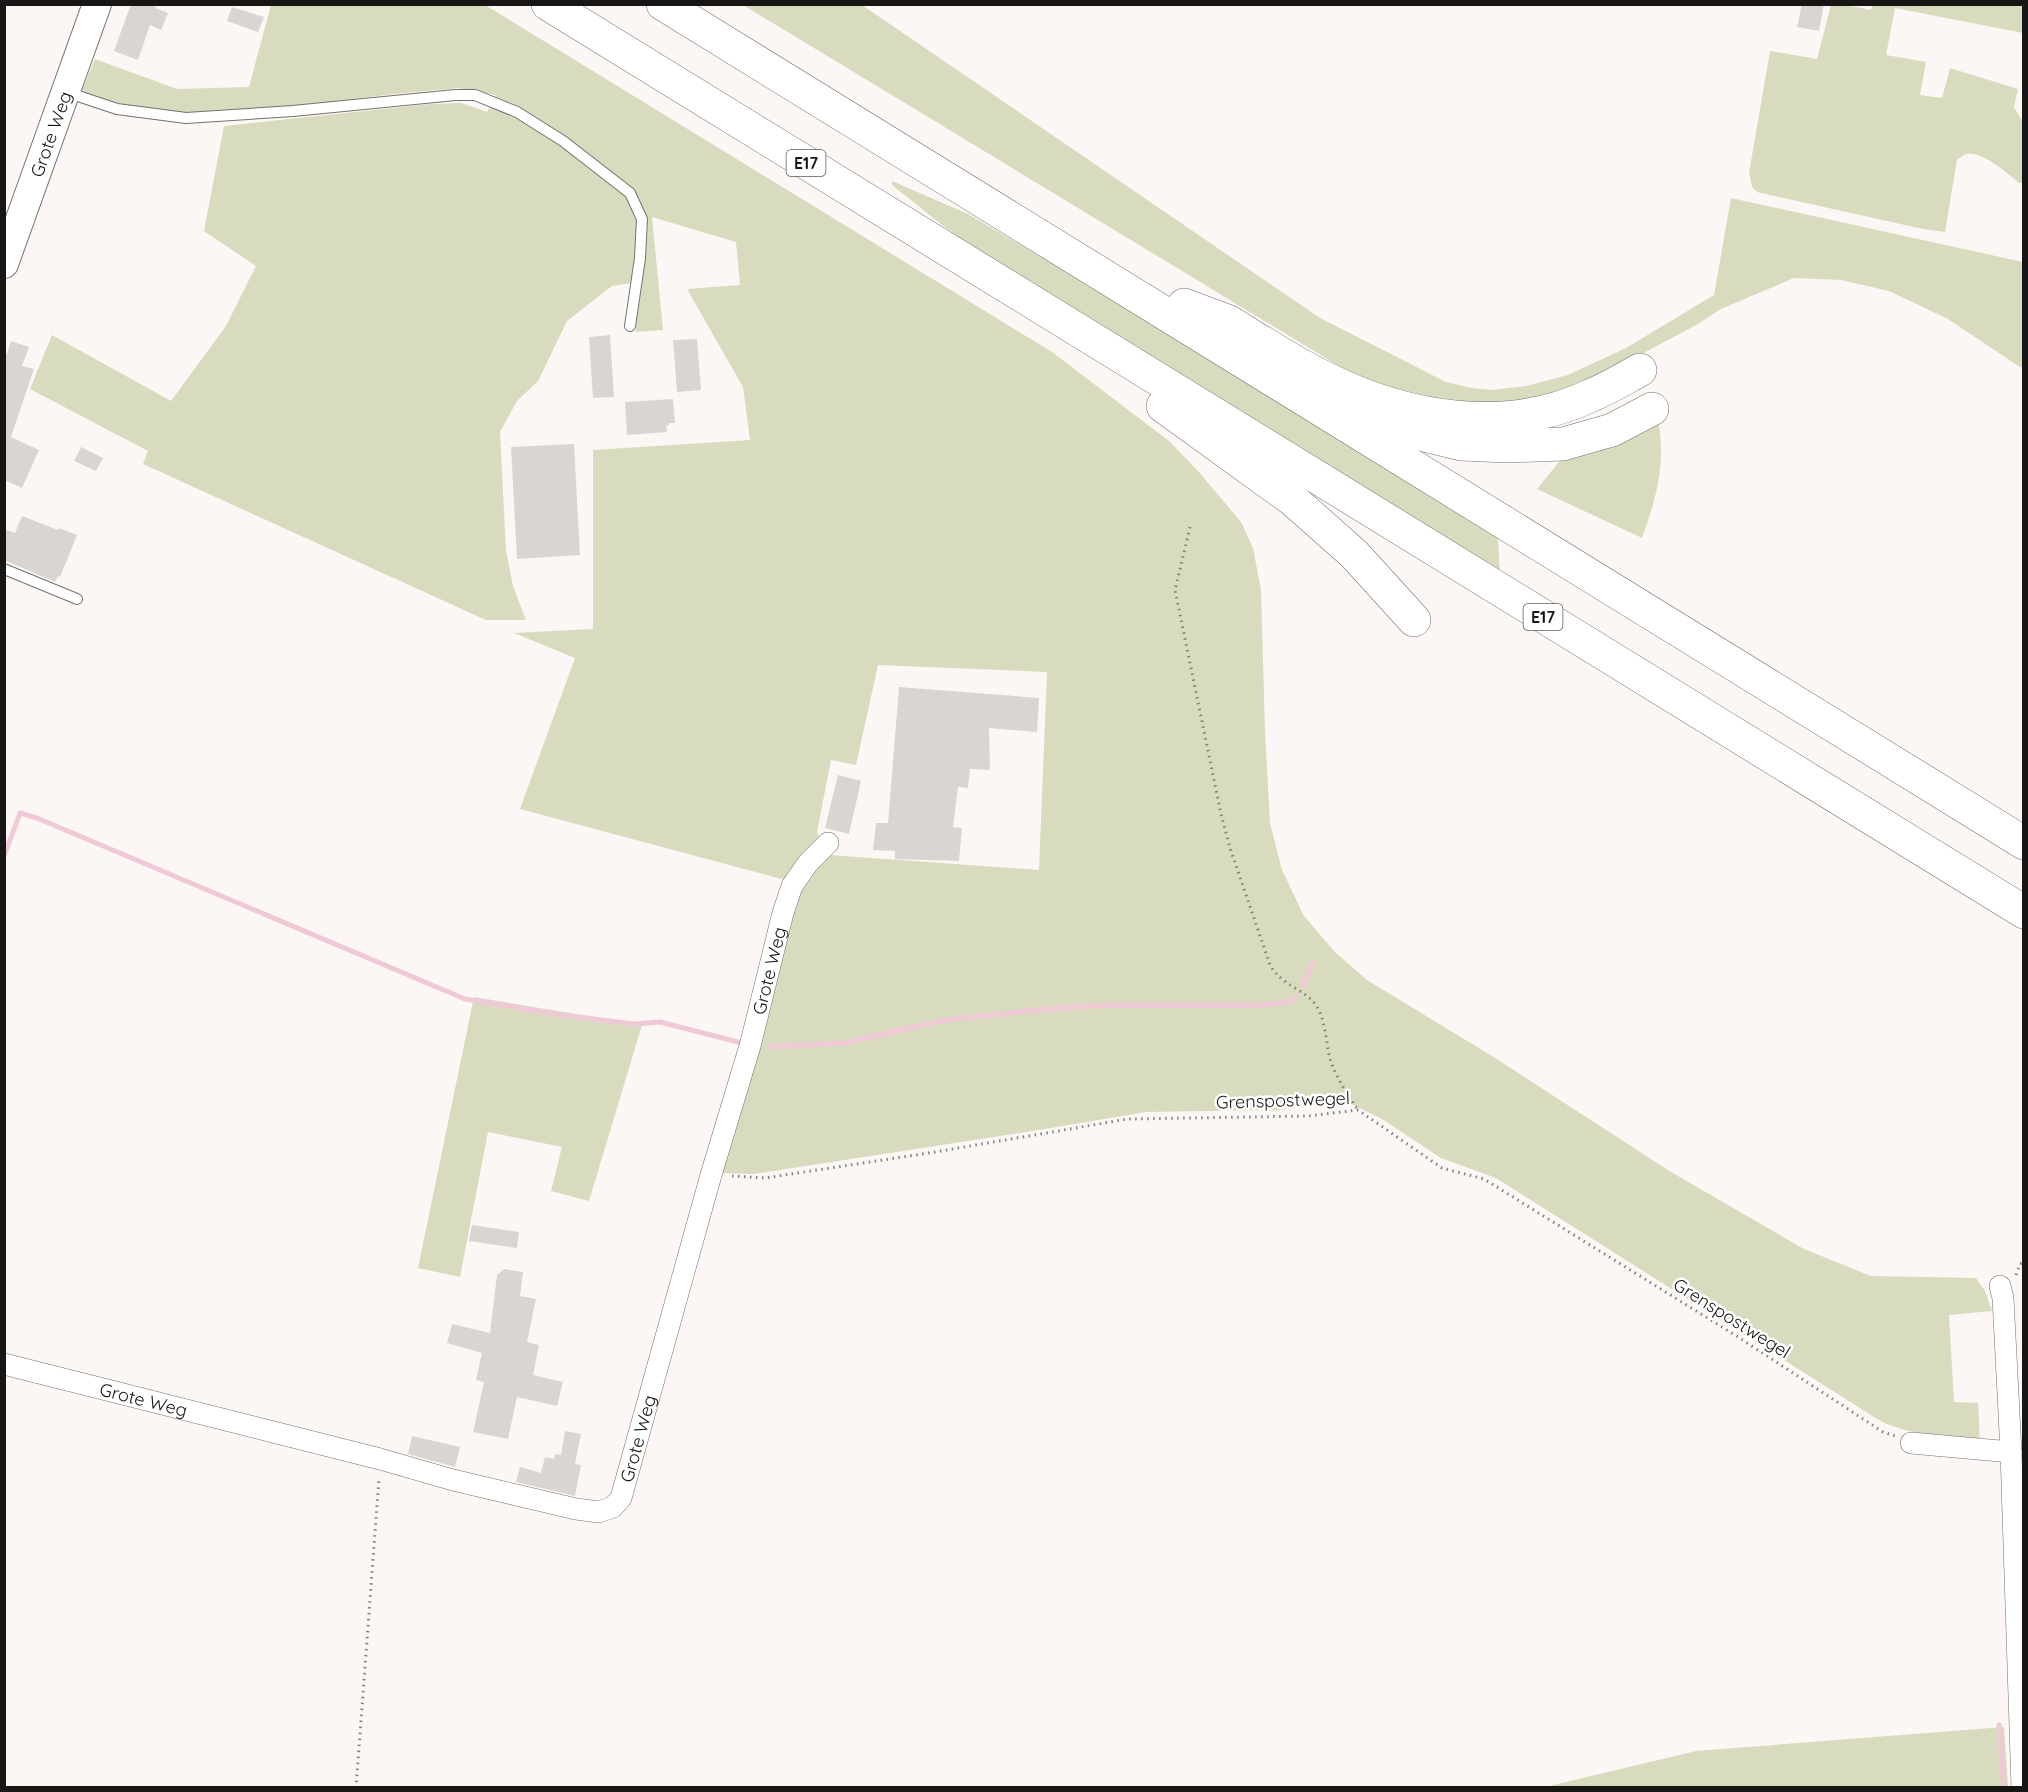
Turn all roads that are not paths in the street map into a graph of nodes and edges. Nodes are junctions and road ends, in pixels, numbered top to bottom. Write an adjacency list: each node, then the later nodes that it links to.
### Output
1 (97, 4): 4 (main road, Grote Weg)
2 (548, 4): 8 (highway, E17)
3 (663, 4): 6 (highway)
4 (66, 92): 5 (main road, Grote Weg); 9 (lane)
5 (4, 264)
6 (1147, 302): 7 (highway); 16 (highway)
7 (1184, 305): 10 (highway); 11 (highway)
8 (1063, 321): 14 (highway); 17 (highway, E17)
9 (630, 326)
10 (1640, 370)
11 (1652, 409)
12 (4, 569): 13 (lane)
13 (77, 599)
14 (1414, 621)
15 (828, 843): 19 (street, Grote Weg)
16 (2024, 843)
17 (2024, 912)
18 (2000, 1286): 21 (street)
19 (4, 1364)
20 (1911, 1443): 21 (street)
21 (2011, 1452): 22 (street)
22 (2022, 1788)

